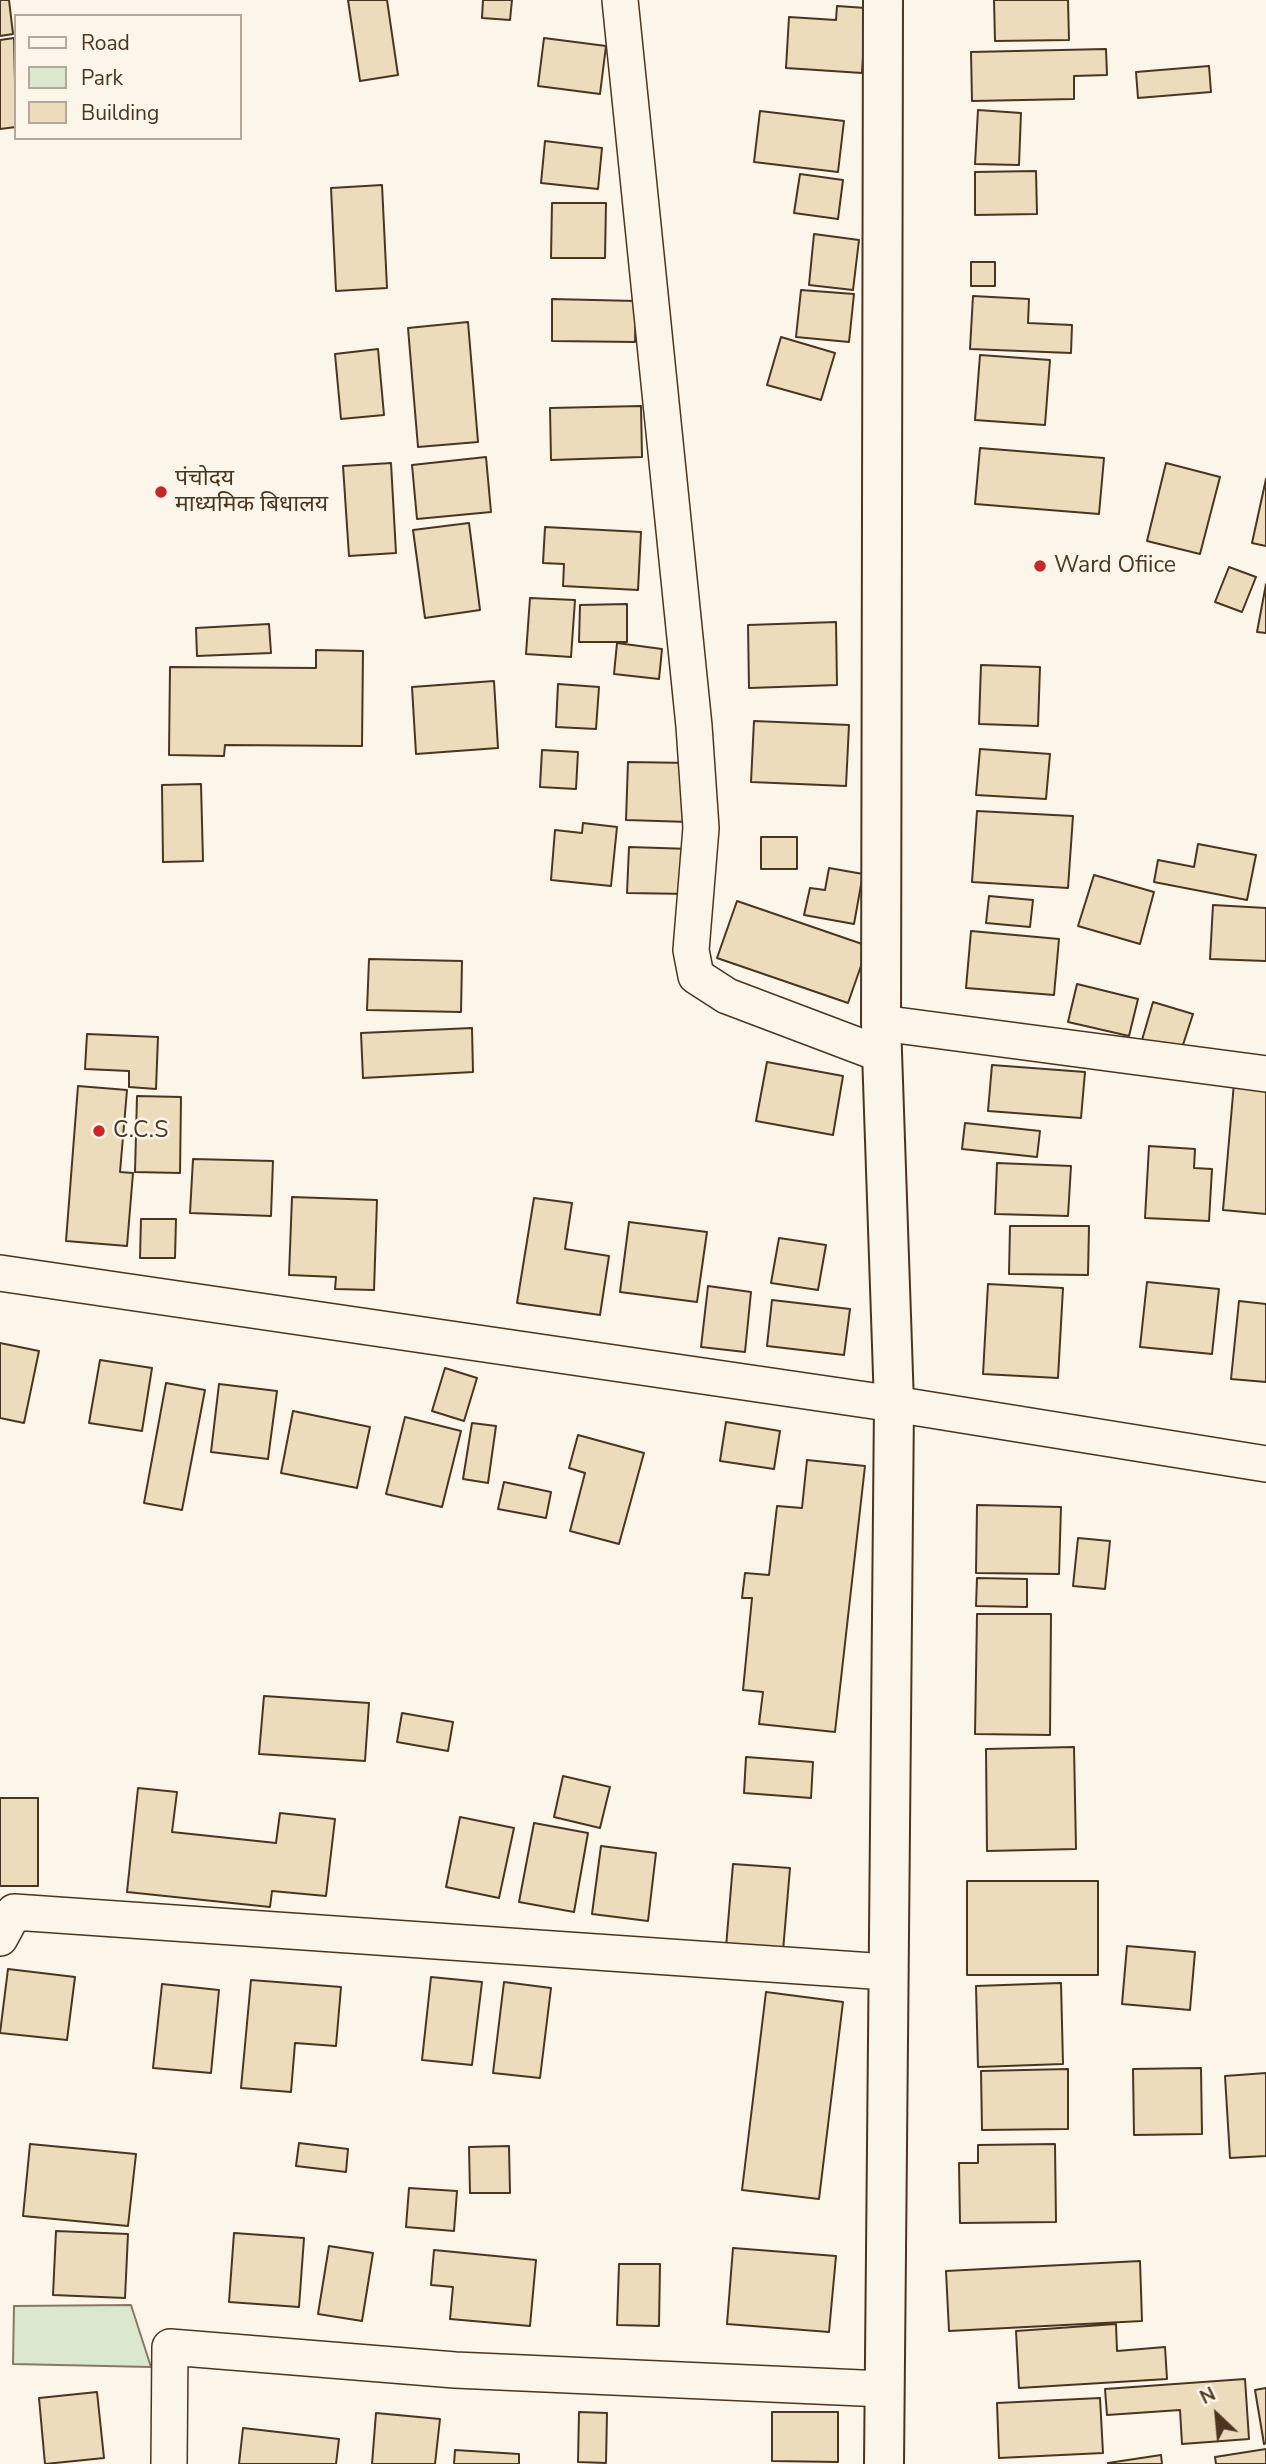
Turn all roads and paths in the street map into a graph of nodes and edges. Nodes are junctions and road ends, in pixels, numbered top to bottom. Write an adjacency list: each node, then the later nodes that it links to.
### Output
1 (620, 0): 3 (street)
2 (885, 2): 3 (street)
3 (882, 1039): 4 (street); 6 (street)
4 (1266, 1074)
5 (0, 1273): 6 (street)
6 (894, 1404): 7 (street); 9 (street)
7 (1266, 1464)
8 (0, 1938): 9 (street)
9 (887, 1972): 10 (street)
10 (884, 2389): 11 (street); 12 (street)
11 (169, 2464)
12 (884, 2464)

